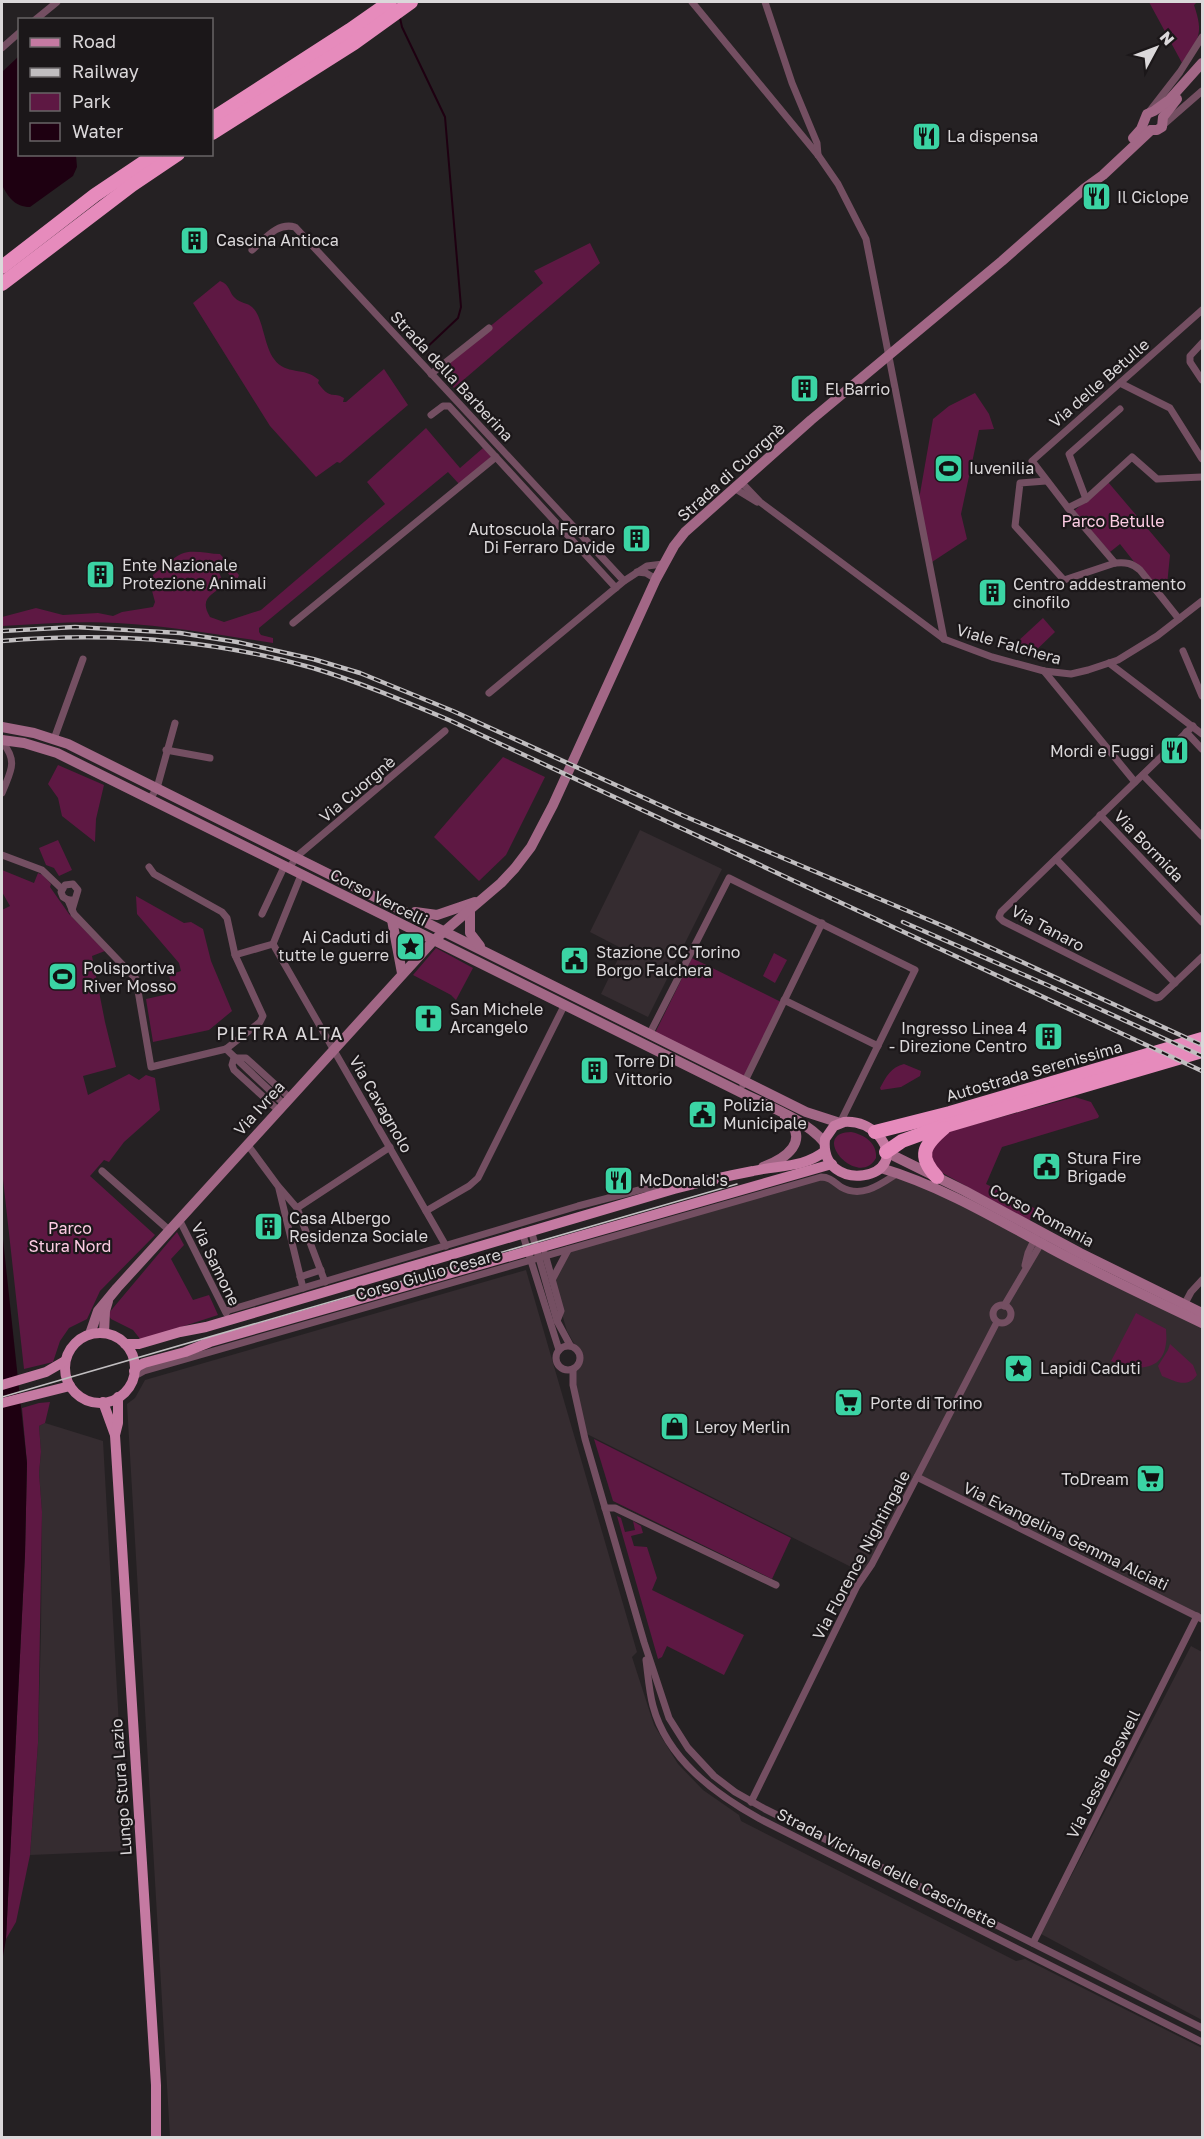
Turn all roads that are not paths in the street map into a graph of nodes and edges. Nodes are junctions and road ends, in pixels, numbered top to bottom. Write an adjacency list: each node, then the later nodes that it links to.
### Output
1 (57, 2): 6 (street)
2 (390, 2): 14 (highway)
3 (411, 2): 16 (highway)
4 (692, 2): 17 (street)
5 (765, 2): 17 (street)
6 (37, 18)
7 (18, 34): 9 (street)
8 (1203, 37): 13 (street)
9 (2, 48)
10 (1203, 63): 13 (main road)
11 (1203, 70): 13 (main road)
12 (1203, 91): 13 (street)
13 (1157, 116): 15 (main road); 15 (main road)
14 (213, 118)
15 (1147, 127): 28 (main road, Strada di Cuorgnè)
16 (213, 132)
17 (818, 155): 28 (street)
18 (154, 156): 20 (highway)
19 (174, 156): 20 (highway)
20 (128, 180): 21 (highway)
21 (105, 197): 23 (highway); 24 (highway)
22 (252, 250): 29 (street, Strada della Barberina)
23 (2, 267)
24 (2, 284)
25 (1203, 310): 31 (street, Via delle Betulle)
26 (489, 328): 29 (street)
27 (1203, 343): 30 (street)
28 (889, 356): 38 (main road, Strada di Cuorgnè); 50 (street)
29 (431, 374): 45 (street, Strada della Barberina)
30 (1203, 380)
31 (1120, 383): 35 (street); 37 (street, Via delle Betulle)
32 (1120, 409): 39 (street, Via delle Betulle)
33 (431, 415): 34 (street, Strada della Barberina)
34 (496, 457): 46 (street, Strada della Barberina); 49 (street, Strada della Barberina)
35 (1203, 459)
36 (1203, 477): 39 (street)
37 (1046, 481): 40 (street, Via delle Betulle); 41 (street)
38 (737, 485): 42 (main road, Strada di Cuorgnè); 50 (street, Viale Falchera)
39 (1086, 499): 40 (street)
40 (1068, 508): 41 (street, Via delle Betulle)
41 (1115, 563): 48 (street)
42 (663, 564): 43 (street); 44 (main road, Strada di Cuorgnè)
43 (637, 572): 44 (street); 45 (street)
44 (656, 579): 83 (main road, Strada di Cuorgnè)
45 (624, 581): 46 (street)
46 (616, 588): 55 (street)
47 (1203, 601): 48 (street, Viale Falchera)
48 (1179, 619): 53 (street, Viale Falchera)
49 (293, 623)
50 (944, 639): 54 (street, Viale Falchera)
51 (1183, 651): 56 (street)
52 (83, 659): 63 (street)
53 (1109, 663): 54 (street, Viale Falchera); 58 (street)
54 (1044, 671): 69 (street)
55 (489, 693)
56 (1203, 696)
57 (175, 723): 66 (street)
58 (1192, 726): 61 (street, Via Tanaro); 62 (street)
59 (2, 728): 63 (main road, Corso Vercelli)
60 (445, 731): 76 (street, Via Cuorgnè)
61 (1186, 732): 65 (street); 68 (street, Via Tanaro)
62 (1202, 733)
63 (54, 739): 70 (main road, Corso Vercelli)
64 (2, 741): 71 (street); 72 (main road, Corso Vercelli)
65 (1203, 749)
66 (166, 750): 67 (street); 70 (street)
67 (210, 758)
68 (1143, 775): 69 (street, Via Tanaro); 74 (street)
69 (1135, 782): 73 (street, Via Tanaro)
70 (157, 788): 72 (street); 76 (main road, Corso Vercelli)
71 (2, 793)
72 (150, 799): 79 (main road, Corso Vercelli)
73 (1100, 815): 77 (street, Via Tanaro); 88 (street, Via Bormida)
74 (1203, 836)
75 (2, 855): 81 (street)
76 (296, 857): 79 (street, Via Cuorgnè); 84 (main road, Corso Vercelli)
77 (1056, 859): 97 (street); 97 (street, Via Tanaro)
78 (149, 867): 94 (street)
79 (287, 868): 80 (main road, Corso Vercelli); 86 (street, Via Cuorgnè)
80 (301, 875): 87 (main road, Corso Vercelli); 92 (street)
81 (62, 889): 82 (street); 82 (street)
82 (71, 900): 103 (street)
83 (481, 900): 84 (main road); 85 (main road, Strada di Cuorgnè)
84 (397, 908): 90 (main road, Corso Vercelli)
85 (470, 909): 90 (main road, Strada di Cuorgnè); 93 (main road)
86 (262, 914)
87 (392, 920): 91 (main road, Corso Vercelli); 96 (main road)
88 (1203, 922)
89 (822, 923): 98 (street); 100 (street); 102 (street)
90 (444, 931): 91 (main road, Strada di Cuorgnè); 93 (main road, Corso Vercelli)
91 (433, 940): 96 (main road, Via Ivrea); 99 (main road, Corso Vercelli)
92 (273, 944): 94 (street); 104 (street, Via Cavagnolo)
93 (487, 953): 100 (main road, Corso Vercelli)
94 (235, 955): 103 (street)
95 (1203, 957): 97 (street)
96 (402, 974): 104 (main road, Via Ivrea)
97 (1175, 983)
98 (784, 1000): 102 (street); 107 (street)
99 (564, 1006): 108 (main road, Corso Vercelli); 129 (street)
100 (649, 1035): 107 (main road, Corso Vercelli)
101 (1203, 1040): 111 (highway, Autostrada Serenissima)
102 (878, 1046): 112 (street)
103 (226, 1049): 106 (street)
104 (334, 1049): 109 (main road, Via Ivrea); 115 (street, Via Cavagnolo)
105 (1203, 1051): 111 (highway, Autostrada Serenissima)
106 (234, 1058): 109 (street); 109 (street)
107 (745, 1081): 108 (street); 112 (main road, Corso Vercelli)
108 (740, 1092): 110 (main road, Corso Vercelli)
109 (283, 1103): 114 (main road, Via Ivrea)
110 (780, 1113): 116 (main road, Corso Vercelli); 120 (main road)
111 (951, 1120): 113 (highway, Autostrada Serenissima); 117 (highway, Autostrada Serenissima); 124 (highway)
112 (840, 1123): 113 (main road); 116 (main road)
113 (874, 1132): 117 (main road)
114 (247, 1144): 125 (street); 130 (main road, Via Ivrea)
115 (390, 1147): 128 (street); 129 (street, Via Cavagnolo)
116 (825, 1147): 118 (main road); 120 (main road, Corso Giulio Cesare)
117 (886, 1152): 119 (main road); 124 (main road, Corso Romania)
118 (832, 1164): 123 (main road); 127 (main road, Corso Giulio Cesare)
119 (881, 1168): 122 (main road, Corso Romania); 123 (main road)
120 (753, 1171): 131 (main road, Corso Giulio Cesare)
121 (102, 1172): 132 (street)
122 (898, 1173): 126 (street); 133 (main road, Corso Romania)
123 (867, 1176): 126 (street)
124 (937, 1177): 133 (main road, Corso Romania)
125 (278, 1186): 128 (street); 139 (street)
126 (869, 1190): 127 (street, Corso Giulio Cesare)
127 (731, 1198): 135 (street, Corso Giulio Cesare); 136 (main road, Corso Giulio Cesare)
128 (297, 1208): 137 (street)
129 (426, 1211): 134 (street, Via Cavagnolo)
130 (179, 1219): 132 (main road, Via Ivrea); 148 (street, Via Samone)
131 (525, 1228): 134 (street, Corso Giulio Cesare); 136 (street); 138 (main road, Corso Giulio Cesare)
132 (169, 1230): 144 (main road, Via Ivrea)
133 (1040, 1237): 145 (street); 146 (main road, Corso Romania)
134 (446, 1246): 138 (street, Corso Giulio Cesare)
135 (568, 1250): 136 (street, Corso Giulio Cesare); 140 (street)
136 (537, 1254): 140 (street); 149 (street); 156 (street); 160 (main road, Corso Giulio Cesare)
137 (321, 1270): 139 (street); 142 (street)
138 (369, 1274): 142 (street, Corso Giulio Cesare); 148 (main road, Corso Giulio Cesare)
139 (300, 1277): 143 (street)
140 (552, 1280): 149 (street)
141 (1203, 1280): 146 (street)
142 (325, 1282): 143 (street, Corso Giulio Cesare)
143 (303, 1288): 148 (street, Corso Giulio Cesare)
144 (110, 1296): 152 (main road); 153 (main road, Via Ivrea)
145 (1004, 1305): 150 (street); 150 (street)
146 (1183, 1308): 147 (main road, Corso Romania); 151 (main road, Corso Romania)
147 (1203, 1313)
148 (227, 1316): 154 (main road, Corso Giulio Cesare)
149 (557, 1321): 155 (street)
150 (997, 1322): 168 (street, Via Florence Nightingale)
151 (1203, 1323)
152 (104, 1333): 153 (main road); 154 (main road)
153 (90, 1334): 157 (main road)
154 (125, 1344): 160 (main road)
155 (570, 1345): 156 (street); 158 (street)
156 (559, 1350): 159 (street)
157 (65, 1361): 161 (main road); 163 (main road)
158 (573, 1369): 159 (street); 162 (street)
159 (564, 1370): 162 (street)
160 (134, 1374): 164 (main road)
161 (2, 1385)
162 (573, 1385): 169 (street, Strada Vicinale delle Cascinette)
163 (70, 1386): 165 (main road); 166 (main road)
164 (118, 1397): 165 (main road); 167 (main road, Lungo Stura Lazio)
165 (103, 1402): 167 (main road, Lungo Stura Lazio)
166 (2, 1403)
167 (115, 1435): 179 (main road, Lungo Stura Lazio)
168 (917, 1477): 171 (street, Via Evangelina Gemma Alciati); 173 (street, Via Florence Nightingale)
169 (605, 1508): 170 (street); 172 (street, Strada Vicinale delle Cascinette)
170 (776, 1585)
171 (1200, 1618): 176 (street, Via Jessie Boswell)
172 (644, 1642): 173 (street, Strada Vicinale delle Cascinette); 175 (street, Strada Vicinale delle Cascinette)
173 (751, 1802): 174 (street, Strada Vicinale delle Cascinette)
174 (972, 1912): 175 (street); 176 (street, Strada Vicinale delle Cascinette)
175 (966, 1923): 178 (street, Strada Vicinale delle Cascinette)
176 (1033, 1943): 177 (street, Strada Vicinale delle Cascinette)
177 (1203, 2028)
178 (1203, 2042)
179 (156, 2138)

